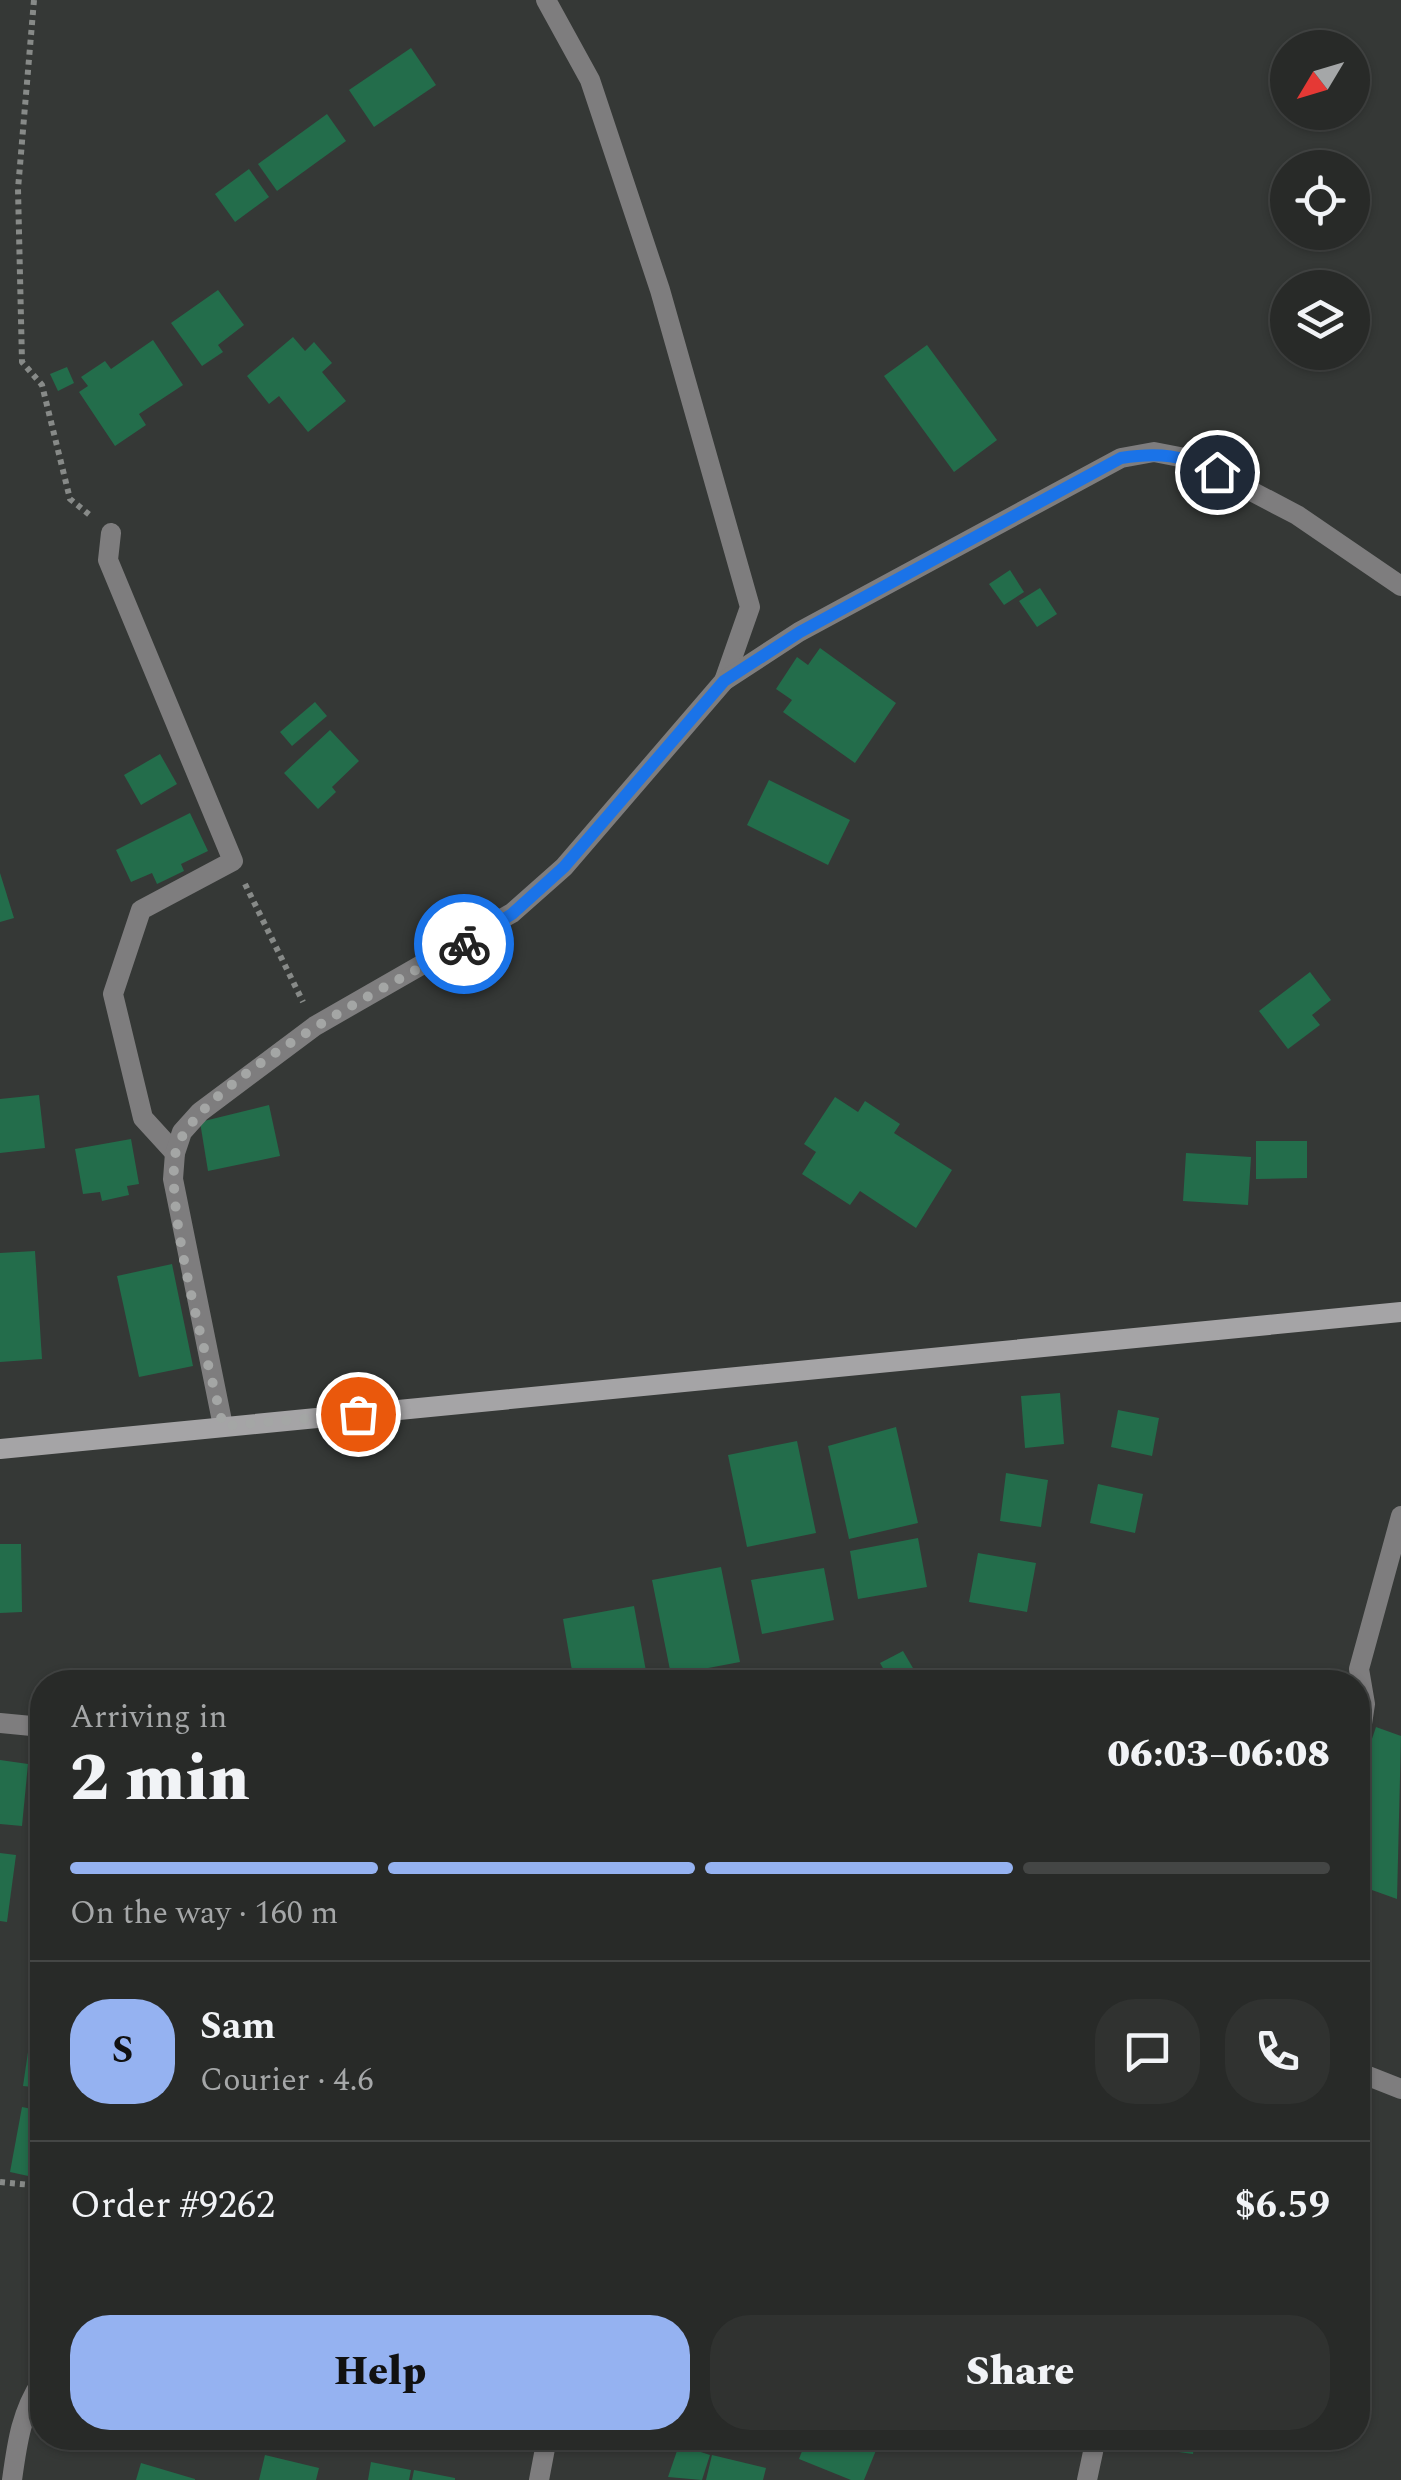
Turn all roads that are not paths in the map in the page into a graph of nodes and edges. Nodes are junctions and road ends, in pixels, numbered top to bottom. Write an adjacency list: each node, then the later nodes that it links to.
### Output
1 (546, 0): 4 (street)
2 (111, 533): 5 (street)
3 (1401, 586): 4 (street)
4 (724, 681): 5 (street)
5 (175, 1152): 7 (street)
6 (1401, 1312): 7 (street)
7 (223, 1426): 8 (street)
8 (0, 1449)
9 (1401, 1516): 10 (street)
10 (1359, 1670)
11 (0, 1723): 12 (street)
12 (30, 1726)
13 (1370, 2077): 14 (street)
14 (1401, 2089)
15 (30, 2405): 18 (street)
16 (545, 2450): 19 (street)
17 (1093, 2450): 20 (street)
18 (12, 2480)
19 (539, 2480)
20 (1086, 2480)

